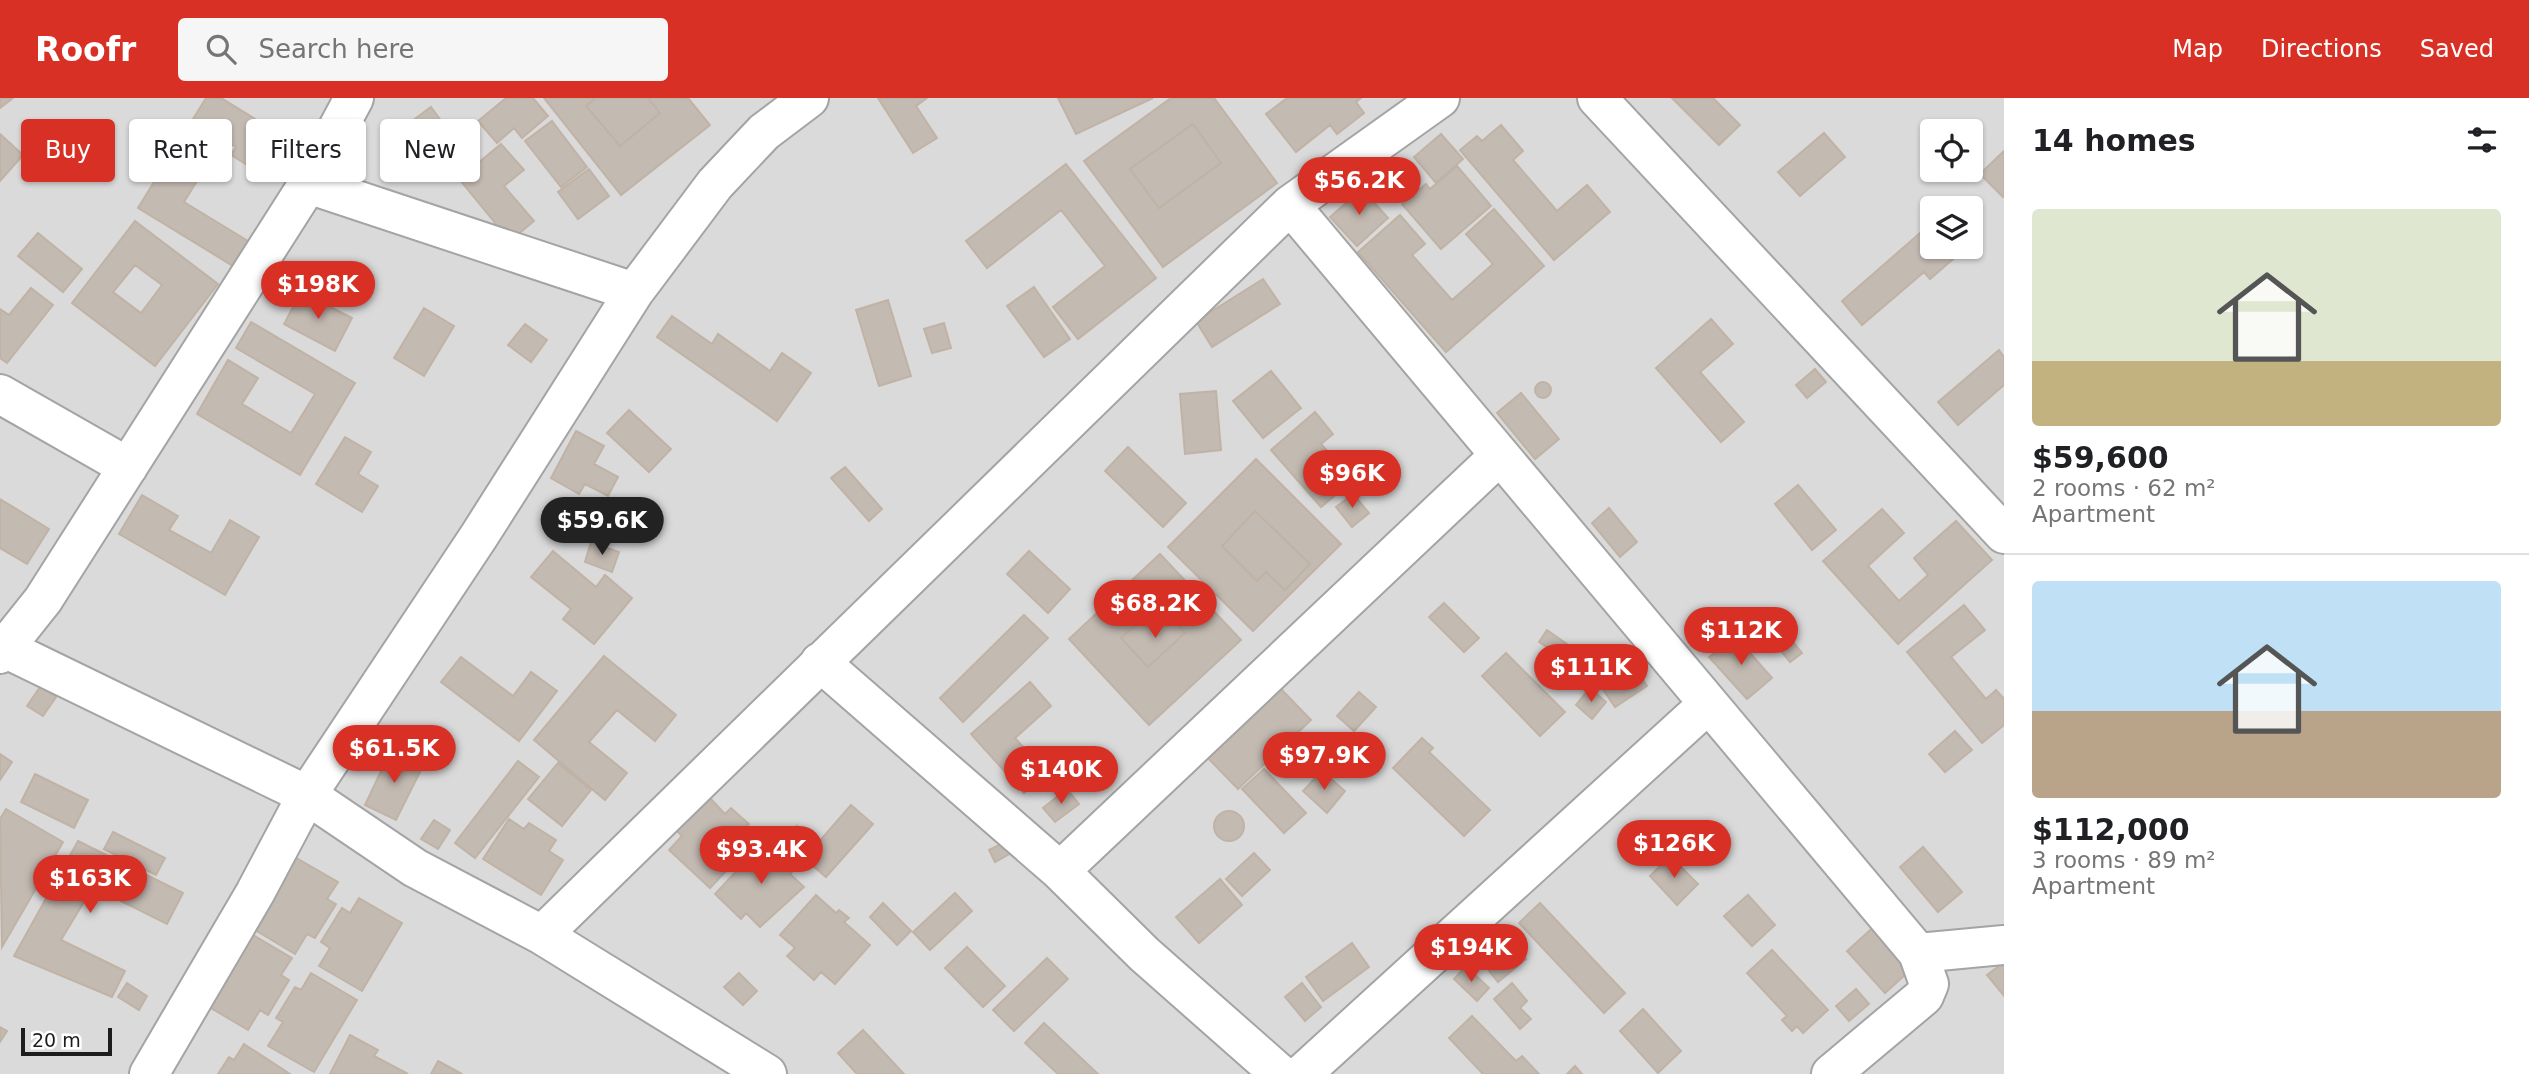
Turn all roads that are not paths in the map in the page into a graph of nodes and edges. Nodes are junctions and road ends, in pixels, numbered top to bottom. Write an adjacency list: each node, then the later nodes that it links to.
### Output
1 (354, 98): 5 (street)
2 (809, 98): 7 (street)
3 (1440, 98): 6 (street)
4 (1597, 98): 11 (street)
5 (308, 184): 7 (street); 10 (street)
6 (1290, 205): 9 (street); 13 (street)
7 (634, 292): 15 (street)
8 (0, 394): 10 (street)
9 (1500, 455): 14 (street); 16 (street)
10 (128, 467): 12 (street)
11 (2004, 534)
12 (2, 649): 15 (street)
13 (820, 662): 16 (street); 17 (street)
14 (1708, 704): 19 (street); 23 (street)
15 (307, 795): 17 (street); 20 (street)
16 (1059, 871): 22 (street)
17 (542, 935): 21 (street)
18 (2004, 945): 19 (street)
19 (1918, 953): 24 (street)
20 (149, 1074)
21 (767, 1074)
22 (1280, 1074)
23 (1302, 1074)
24 (1831, 1074)

